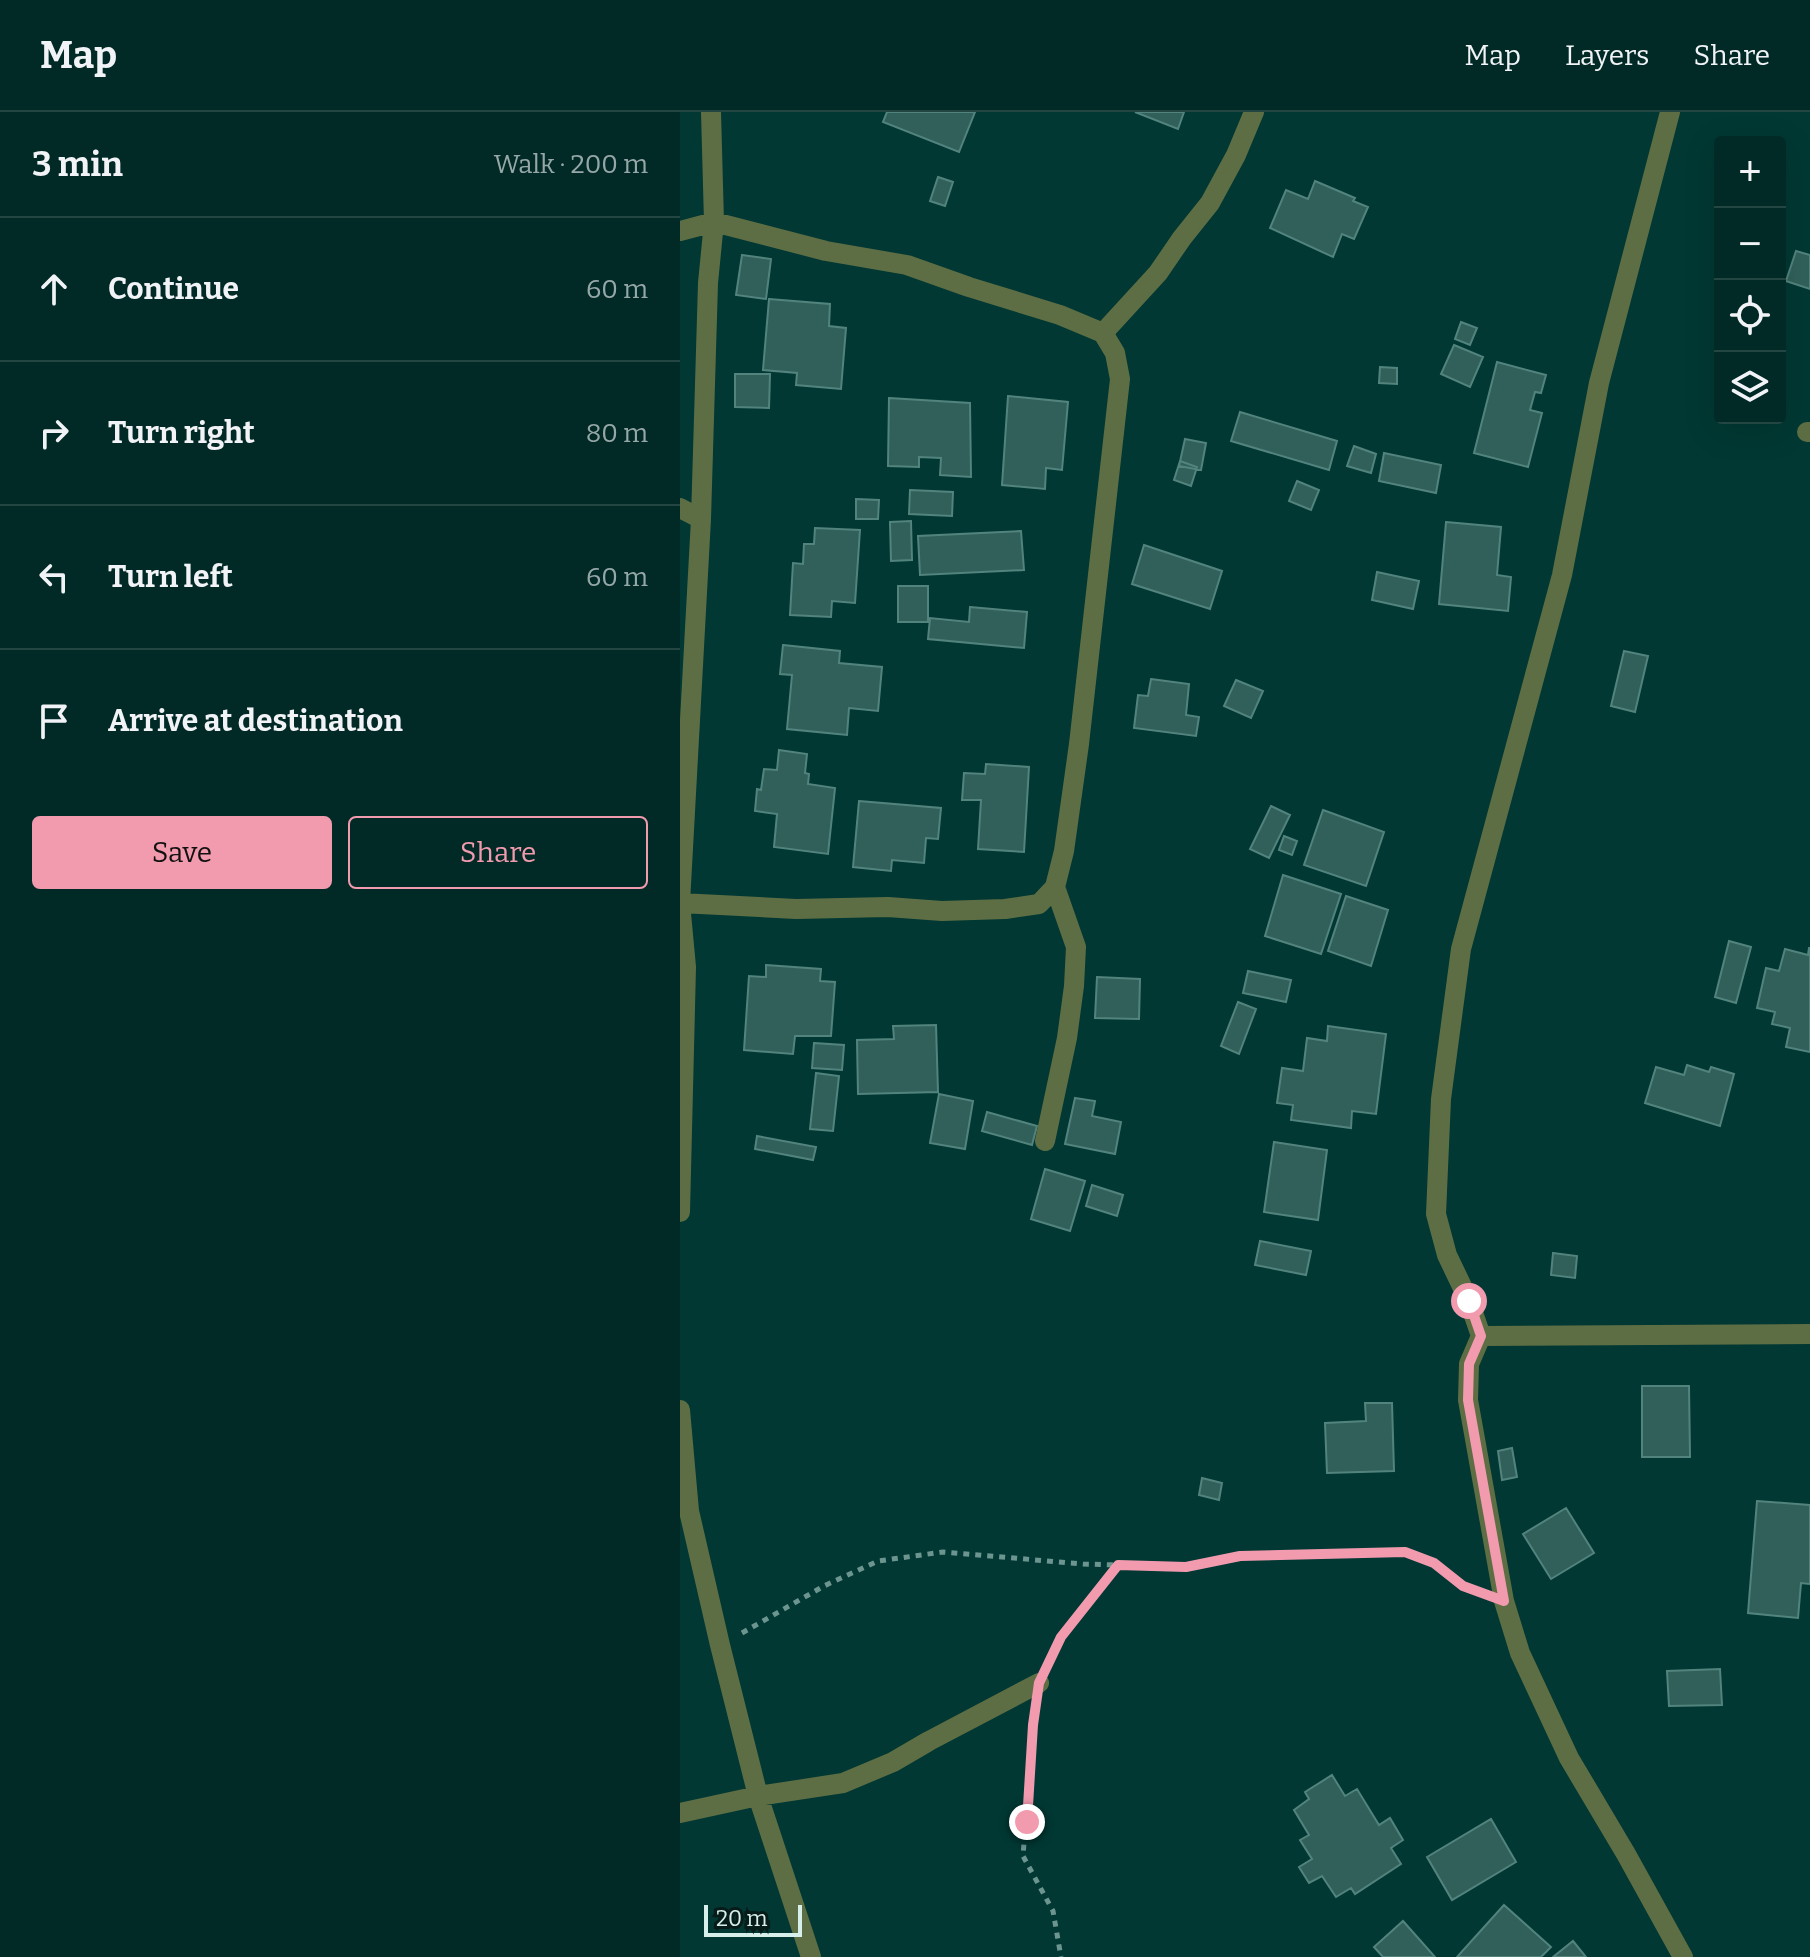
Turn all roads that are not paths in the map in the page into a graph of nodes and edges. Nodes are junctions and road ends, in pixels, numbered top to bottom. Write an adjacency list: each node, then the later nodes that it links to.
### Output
1 (711, 112): 4 (street)
2 (1254, 112): 6 (street)
3 (1670, 112): 14 (street)
4 (714, 222): 5 (street); 6 (street); 8 (street)
5 (680, 231)
6 (1103, 333): 9 (street)
7 (680, 508): 8 (street)
8 (701, 519): 10 (street)
9 (1055, 887): 10 (street); 11 (street)
10 (680, 903): 12 (street)
11 (1045, 1141)
12 (680, 1212)
13 (1810, 1334): 14 (street)
14 (1481, 1336): 20 (street)
15 (680, 1410): 17 (street)
16 (1039, 1683): 17 (street)
17 (758, 1796): 18 (street); 19 (street)
18 (680, 1813)
19 (811, 1957)
20 (1683, 1957)

